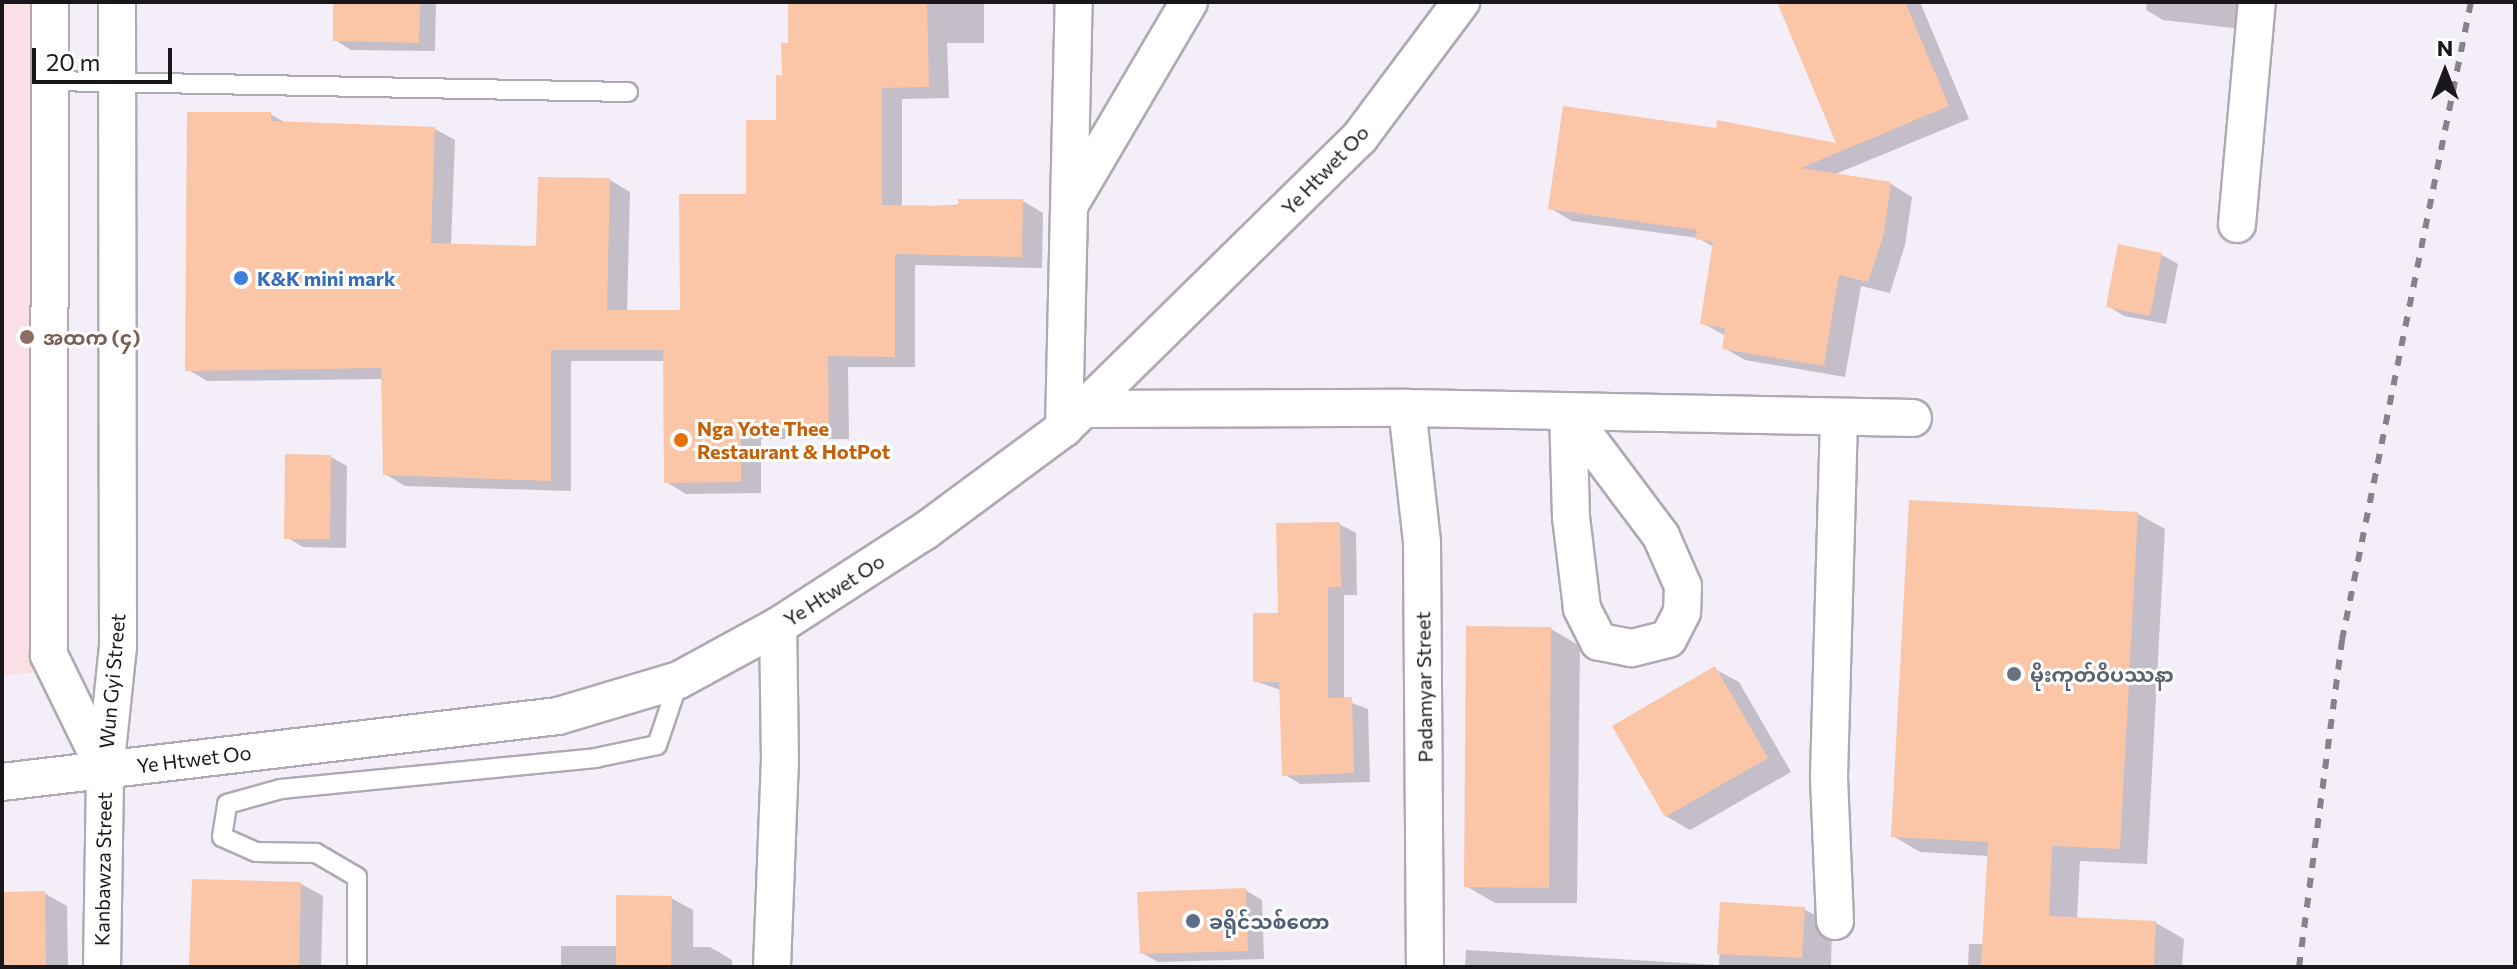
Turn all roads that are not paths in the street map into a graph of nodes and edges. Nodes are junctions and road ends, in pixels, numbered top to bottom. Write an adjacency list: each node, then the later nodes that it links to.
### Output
1 (50, 2): 7 (street, Wun Gyi Street)
2 (117, 2): 8 (street, Wun Gyi Street)
3 (1074, 2): 10 (street)
4 (1189, 2): 10 (street)
5 (1461, 2): 15 (street, Ye Htwet Oo)
6 (2257, 2): 11 (street)
7 (50, 81): 8 (lane); 19 (street, Wun Gyi Street)
8 (116, 82): 9 (lane); 19 (street, Wun Gyi Street)
9 (628, 92)
10 (1069, 206): 15 (street)
11 (2237, 224)
12 (1407, 408): 13 (street); 15 (street); 25 (street, Padamyar Street)
13 (1568, 412): 13 (street); 14 (street)
14 (1839, 417): 16 (street); 21 (street)
15 (1074, 418): 17 (street, Ye Htwet Oo)
16 (1913, 418)
17 (778, 626): 18 (street, Ye Htwet Oo); 24 (street)
18 (679, 680): 19 (street, Ye Htwet Oo); 23 (lane)
19 (105, 770): 20 (street, Ye Htwet Oo); 22 (street, Kanbawza Street)
20 (2, 782)
21 (1835, 921)
22 (102, 967)
23 (357, 967)
24 (772, 967)
25 (1425, 967)

